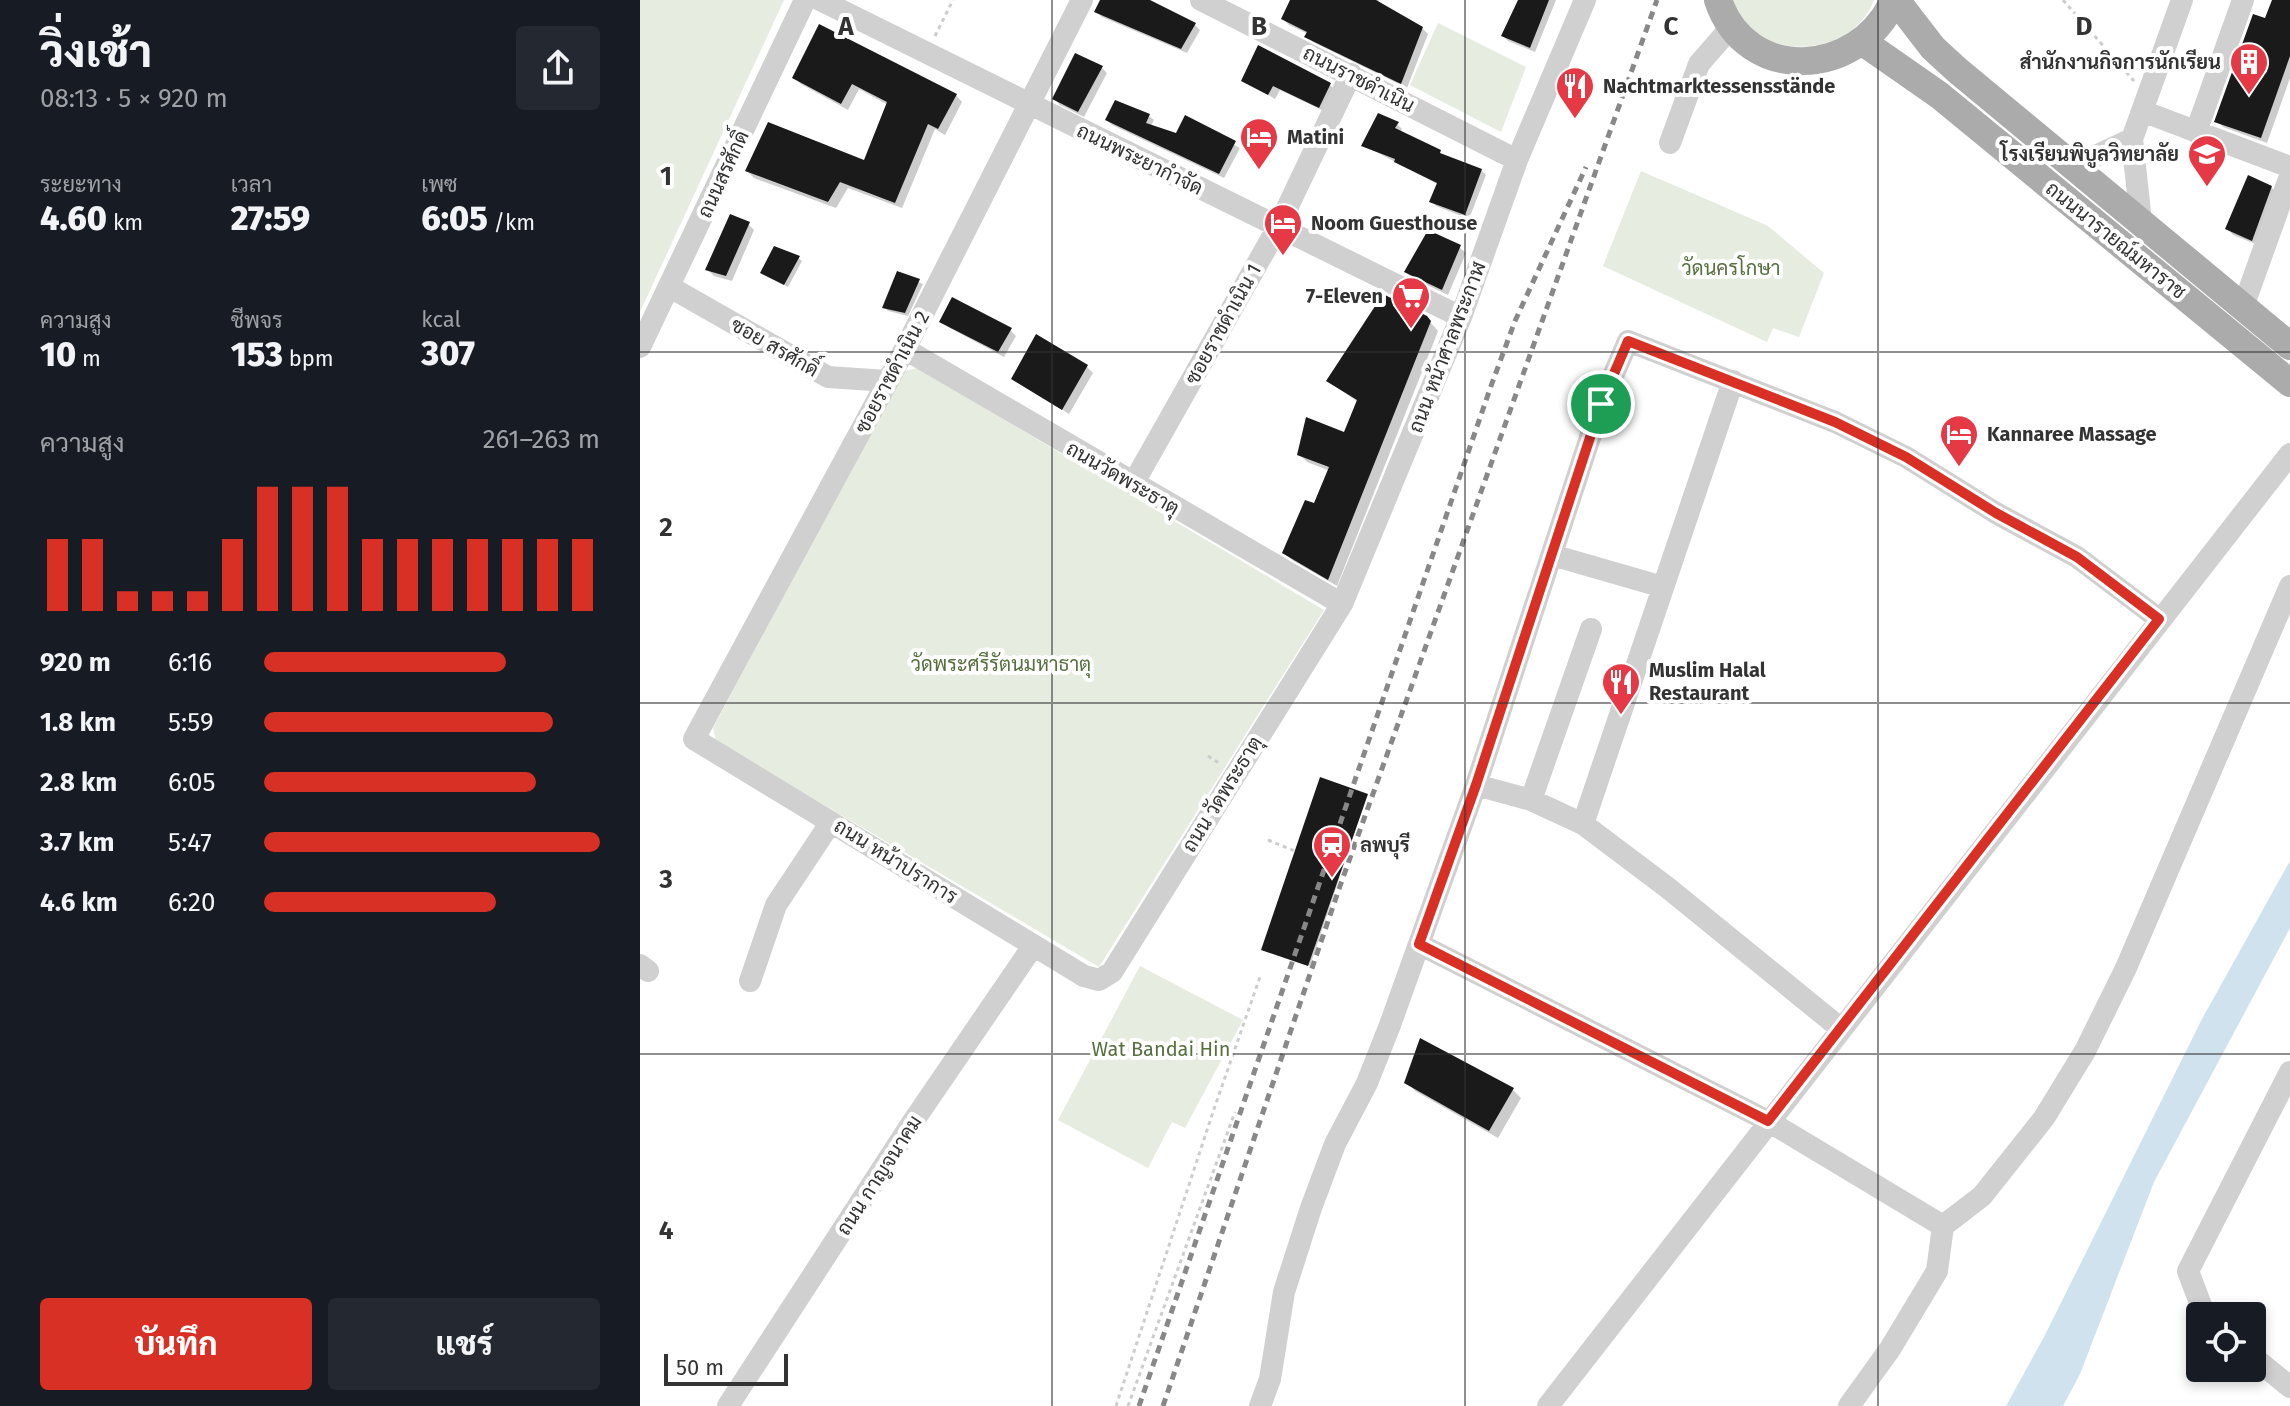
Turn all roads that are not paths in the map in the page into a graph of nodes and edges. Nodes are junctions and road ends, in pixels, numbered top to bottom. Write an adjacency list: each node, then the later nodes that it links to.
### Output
1 (805, 0): 24 (street, ถนนสรศักดิ์)
2 (820, 0): 13 (street, ถนนพระยากำจัด)
3 (1082, 0): 13 (street, ซอยราชดำเนิน 2)
4 (1201, 0): 12 (street, ถนนราชดำเนิน)
5 (1585, 0): 18 (street, ถนน หน้าศาลพระกาฬ)
6 (1718, 0): 10 (main road)
7 (1895, 0): 11 (main road); 19 (main road, ถนนนารายณ์มหาราช)
8 (2182, 0): 14 (street)
9 (2243, 0): 15 (street)
10 (1732, 26): 11 (main road); 17 (street)
11 (1863, 42): 32 (main road, ถนนนารายณ์มหาราช)
12 (1351, 74): 18 (street, ถนนราชดำเนิน); 23 (street, ซอยราชดำเนิน 1)
13 (1028, 103): 23 (street, ถนนพระยากำจัด); 29 (street, ซอยราชดำเนิน 2)
14 (2145, 104): 15 (street); 16 (street)
15 (2196, 132): 20 (street)
16 (2132, 139): 19 (street); 22 (street)
17 (1670, 143)
18 (1517, 160): 26 (street, ถนน หน้าศาลพระกาฬ)
19 (2074, 166): 22 (main road, ถนนนารายณ์มหาราช)
20 (2290, 167)
21 (2290, 176): 25 (street)
22 (2141, 221): 25 (main road, ถนนนารายณ์มหาราช)
23 (1278, 227): 26 (street, ถนนพระยากำจัด); 34 (street, ซอยราชดำเนิน 1)
24 (670, 287): 28 (street, ถนนสรศักดิ์); 30 (street, ซอย สรศักดิ์)
25 (2243, 307): 27 (main road, ถนนนารายณ์มหาราช)
26 (1461, 317): 38 (street, ถนน หน้าศาลพระกาฬ)
27 (2290, 346)
28 (640, 347)
29 (905, 349): 30 (street, ซอยราชดำเนิน 2); 34 (street, ถนนวัดพระธาตุ)
30 (887, 381): 41 (street, ซอยราชดำเนิน 2)
31 (1733, 381): 35 (street); 37 (street); 39 (street)
32 (2290, 383)
33 (2290, 454): 39 (street)
34 (1133, 484): 38 (street, ถนนวัดพระธาตุ)
35 (1552, 555): 37 (street); 42 (street)
36 (2290, 586): 53 (street)
37 (1663, 587): 45 (street)
38 (1342, 604): 48 (street, ถนน วัดพระธาตุ)
39 (2159, 619): 50 (street)
40 (1591, 629): 43 (street)
41 (694, 739): 44 (street, ถนน หน้าปราการ)
42 (1476, 785): 43 (street); 46 (street)
43 (1531, 800): 45 (street)
44 (831, 822): 47 (street, ถนน หน้าปราการ); 49 (street)
45 (1583, 824): 50 (street)
46 (1419, 944): 52 (street); 58 (street)
47 (1033, 946): 48 (street, ถนน หน้าปราการ); 57 (street, ถนน กาญจนาคม)
48 (1099, 980)
49 (750, 981)
50 (1840, 1028): 52 (street)
51 (2290, 1072): 54 (street)
52 (1768, 1121): 53 (street); 59 (street)
53 (1943, 1226): 60 (street)
54 (2200, 1302)
55 (2266, 1367): 56 (street)
56 (2290, 1387)
57 (728, 1406)
58 (1260, 1406)
59 (1548, 1406)
60 (1849, 1406)

